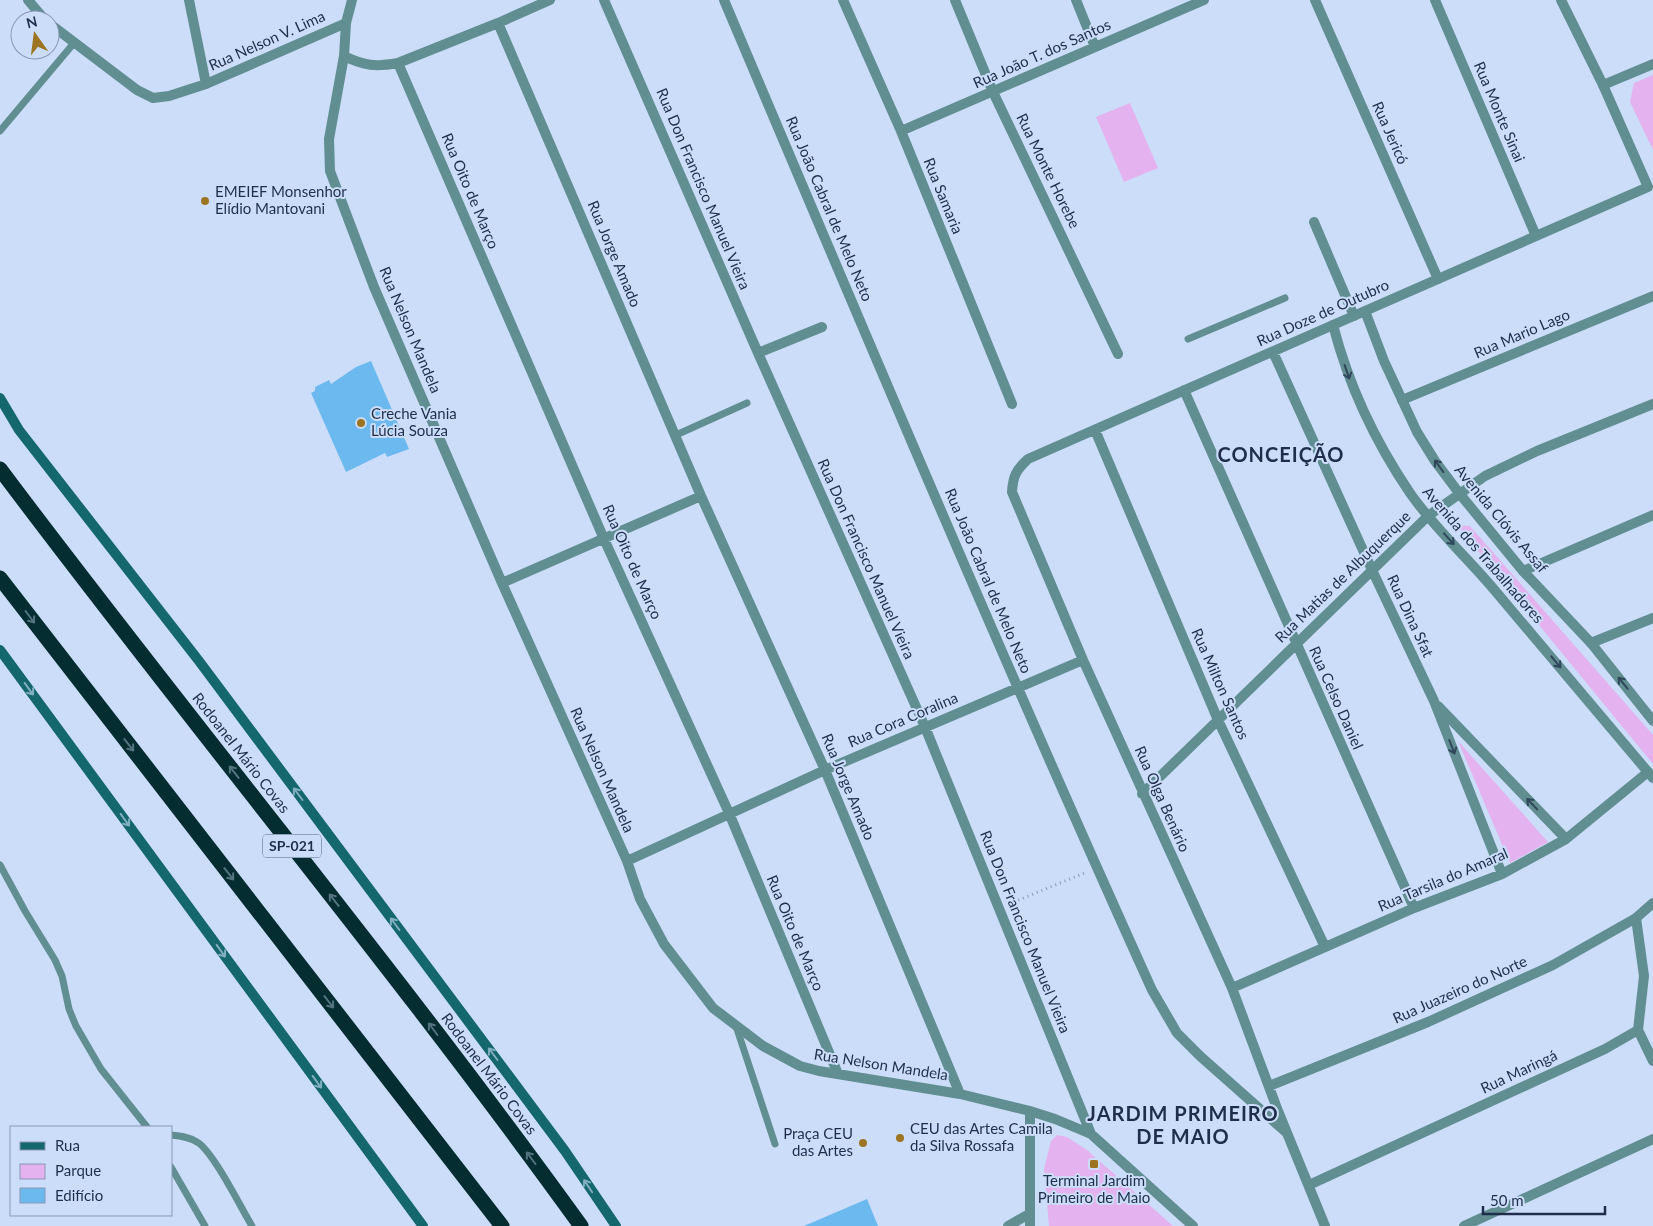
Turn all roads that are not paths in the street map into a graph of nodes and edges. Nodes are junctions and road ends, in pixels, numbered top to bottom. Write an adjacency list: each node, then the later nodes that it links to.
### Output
1 (28, 0): 14 (street)
2 (188, 0): 23 (street)
3 (352, 0): 15 (street, Rua Nelson V. Lima)
4 (550, 0): 16 (street)
5 (604, 0): 40 (street, Rua Don Francisco Manuel Vieira)
6 (724, 0): 66 (street, Rua João Cabral de Melo Neto)
7 (843, 0): 27 (street, Rua Samaria)
8 (955, 0): 25 (street, Rua Monte Horebe)
9 (1076, 0): 19 (street)
10 (1315, 0): 31 (street, Rua Jericó)
11 (1435, 0): 30 (street, Rua Monte Sinai)
12 (1561, 0): 24 (street)
13 (1198, 1): 19 (street, Rua João T. dos Santos)
14 (36, 10)
15 (346, 23): 20 (street, Rua Nelson Mandela); 23 (street, Rua Nelson V. Lima)
16 (498, 23): 21 (street); 49 (street, Rua Jorge Amado)
17 (60, 32): 18 (street, Rua Nelson V. Lima)
18 (74, 43): 23 (street, Rua Nelson V. Lima); 26 (lane)
19 (1095, 47): 25 (street, Rua João T. dos Santos)
20 (344, 56): 21 (street); 60 (street, Rua Nelson Mandela)
21 (398, 62): 56 (street, Rua Oito de Março)
22 (1653, 64): 24 (street)
23 (206, 84)
24 (1603, 85): 28 (street)
25 (993, 92): 27 (street, Rua João T. dos Santos); 41 (street, Rua Monte Horebe)
26 (0, 131)
27 (901, 132): 46 (street, Rua Samaria)
28 (1651, 186): 30 (street, Rua Doze de Outubro)
29 (1314, 222): 35 (street)
30 (1536, 236): 31 (street, Rua Doze de Outubro)
31 (1438, 279): 34 (street, Rua Doze de Outubro)
32 (1653, 296): 44 (street, Rua Mario Lago)
33 (1285, 298): 38 (lane)
34 (1365, 311): 35 (street, Rua Doze de Outubro); 44 (street, Avenida Clóvis Assaf)
35 (1354, 316): 36 (street, Rua Doze de Outubro)
36 (1333, 325): 39 (street, Rua Doze de Outubro); 55 (street, Avenida dos Trabalhadores, one-way to 55)
37 (822, 327): 40 (street)
38 (1188, 339)
39 (1273, 352): 42 (street, Rua Doze de Outubro); 57 (street, Rua Dina Sfat)
40 (758, 353): 70 (street, Rua Don Francisco Manuel Vieira)
41 (1118, 354)
42 (1184, 390): 48 (street, Rua Doze de Outubro); 63 (street, Rua Celso Daniel)
43 (0, 398): 105 (main road, one-way to 43)
44 (1402, 400): 52 (street, Avenida Clóvis Assaf, one-way to 44)
45 (747, 404): 49 (lane)
46 (1012, 404)
47 (1653, 404): 52 (street, Rua Matias de Albuquerque)
48 (1095, 430): 51 (street, Rua Doze de Outubro); 68 (street, Rua Milton Santos)
49 (676, 435): 53 (street, Rua Jorge Amado)
50 (0, 469): 104 (highway, Rodoanel Mário Covas / SP-021, one-way to 50)
51 (1013, 478): 65 (street, Rua Olga Benário)
52 (1459, 493): 55 (street, Rua Matias de Albuquerque); 58 (street, Avenida Clóvis Assaf)
53 (701, 496): 56 (street); 71 (street, Rua Jorge Amado)
54 (1653, 515): 58 (street)
55 (1428, 516): 57 (street, Rua Matias de Albuquerque); 72 (street, Avenida dos Trabalhadores, one-way to 72)
56 (604, 538): 60 (street); 74 (street, Rua Oito de Março)
57 (1372, 570): 63 (street, Rua Matias de Albuquerque); 67 (street, Rua Dina Sfat)
58 (1523, 571): 62 (street, Avenida Clóvis Assaf)
59 (0, 578): 103 (highway, one-way to 103)
60 (502, 583): 76 (street, Rua Nelson Mandela)
61 (1653, 618): 62 (street)
62 (1591, 643): 69 (street, Avenida Clóvis Assaf, one-way to 62)
63 (1295, 644): 68 (street, Rua Matias de Albuquerque); 80 (street, Rua Celso Daniel)
64 (0, 650): 102 (main road, one-way to 102)
65 (1083, 660): 66 (street, Rua Cora Coralina); 73 (street, Rua Olga Benário)
66 (1017, 688): 70 (street, Rua Cora Coralina); 92 (street, Rua João Cabral de Melo Neto)
67 (1434, 701): 75 (street, Rua Dina Sfat, one-way to 67); 78 (street, Rua Dina Sfat, one-way to 78)
68 (1218, 720): 73 (street, Rua Matias de Albuquerque); 82 (street, Rua Milton Santos)
69 (1653, 722)
70 (924, 727): 71 (street, Rua Cora Coralina); 93 (street, Rua Don Francisco Manuel Vieira)
71 (825, 770): 74 (street, Rua Cora Coralina); 89 (street, Rua Jorge Amado)
72 (1650, 775): 75 (street, Rua Tarsila do Amaral)
73 (1142, 794): 83 (street, Rua Olga Benário)
74 (729, 813): 76 (street, Rua Cora Coralina); 87 (street, Rua Oito de Março)
75 (1566, 839): 78 (street, Rua Tarsila do Amaral)
76 (626, 861): 84 (street, Rua Nelson Mandela)
77 (0, 865): 91 (lane)
78 (1502, 874): 80 (street, Rua Tarsila do Amaral)
79 (1653, 903): 81 (street, Rua Juazeiro do Norte)
80 (1414, 908): 82 (street, Rua Tarsila do Amaral)
81 (1636, 918): 85 (street); 88 (street, Rua Juazeiro do Norte)
82 (1325, 947): 83 (street, Rua Tarsila do Amaral)
83 (1232, 988): 88 (street, Rua Olga Benário)
84 (736, 1025): 87 (street, Rua Nelson Mandela); 96 (lane)
85 (1638, 1030): 86 (street); 98 (street, Rua Maringá)
86 (1653, 1061)
87 (838, 1074): 89 (street, Rua Nelson Mandela)
88 (1269, 1086): 92 (street, Rua Olga Benário)
89 (960, 1094): 90 (street, Rua Nelson Mandela)
90 (1030, 1111): 93 (street, Rua Nelson Mandela); 99 (street)
91 (146, 1126)
92 (1287, 1133): 98 (street, Rua Olga Benário)
93 (1091, 1134): 108 (street, Rua Nelson Mandela)
94 (172, 1135): 101 (lane)
95 (1653, 1138): 110 (street)
96 (775, 1144)
97 (172, 1168): 100 (lane)
98 (1309, 1185): 109 (street, Rua Olga Benário)
99 (1029, 1214): 106 (street); 107 (street)
100 (205, 1226)
101 (252, 1226)
102 (423, 1226)
103 (502, 1226)
104 (581, 1226)
105 (616, 1226)
106 (1008, 1226)
107 (1030, 1226)
108 (1194, 1226)
109 (1325, 1226)
110 (1464, 1226)

